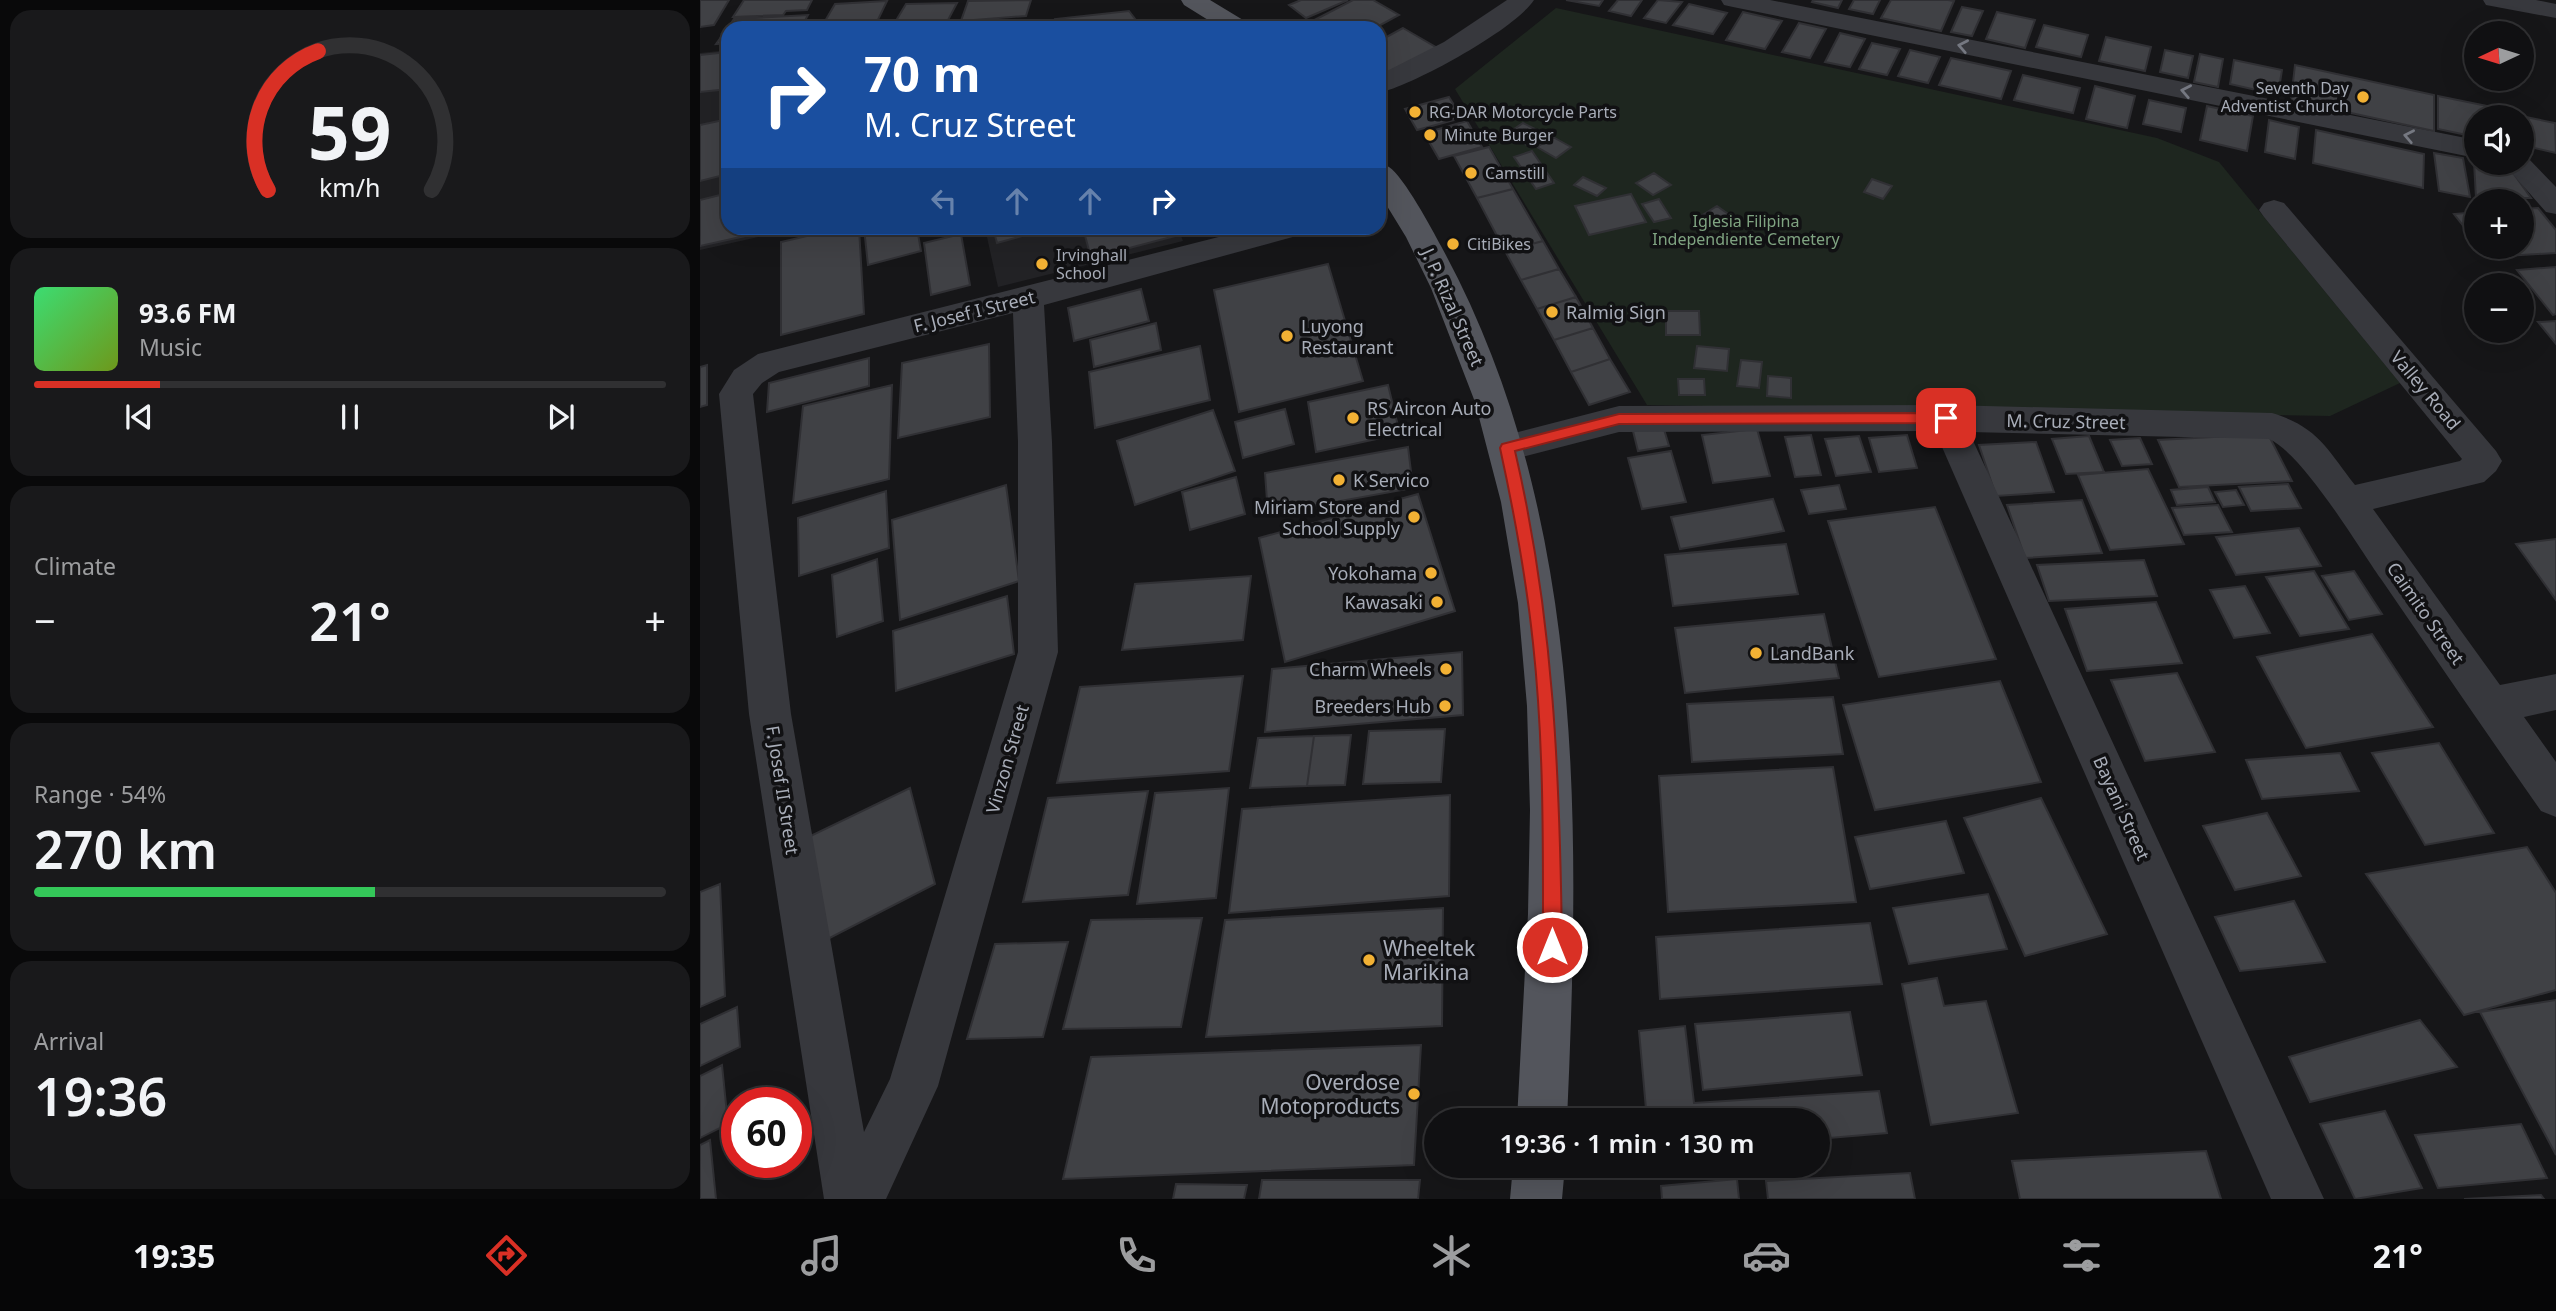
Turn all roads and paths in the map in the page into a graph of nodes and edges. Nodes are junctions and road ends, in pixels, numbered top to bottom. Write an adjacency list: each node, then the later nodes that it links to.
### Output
1 (1193, 0): 6 (main road)
2 (1522, 0): 7 (street)
3 (1733, 0): 8 (street, one-way to 3)
4 (2495, 0): 5 (street)
5 (2556, 10)
6 (1228, 21)
7 (1386, 82)
8 (2464, 147)
9 (2534, 160): 10 (street)
10 (2556, 165)
11 (2528, 175): 13 (street)
12 (1386, 191): 20 (main road, J. P. Rizal Street)
13 (2556, 205)
14 (2274, 209): 21 (street, Valley Road)
15 (1263, 235): 16 (street, F. Josef I Street)
16 (1028, 298): 17 (street, F. Josef I Street); 28 (street, Vinzon Street)
17 (743, 380): 27 (street, F. Josef II Street)
18 (1946, 418): 19 (street, M. Cruz Street); 20 (street, M. Cruz Street); 30 (street, Bayani Street)
19 (2291, 433): 21 (street, Caimito Street)
20 (1507, 448): 25 (main road, J. P. Rizal Street)
21 (2347, 501): 23 (street, Caimito Street)
22 (2556, 692): 23 (street)
23 (2491, 705): 24 (street, Caimito Street)
24 (2556, 797)
25 (1543, 1108)
26 (1538, 1178): 29 (main road)
27 (850, 1199)
28 (859, 1199)
29 (1536, 1199)
30 (2298, 1199)

